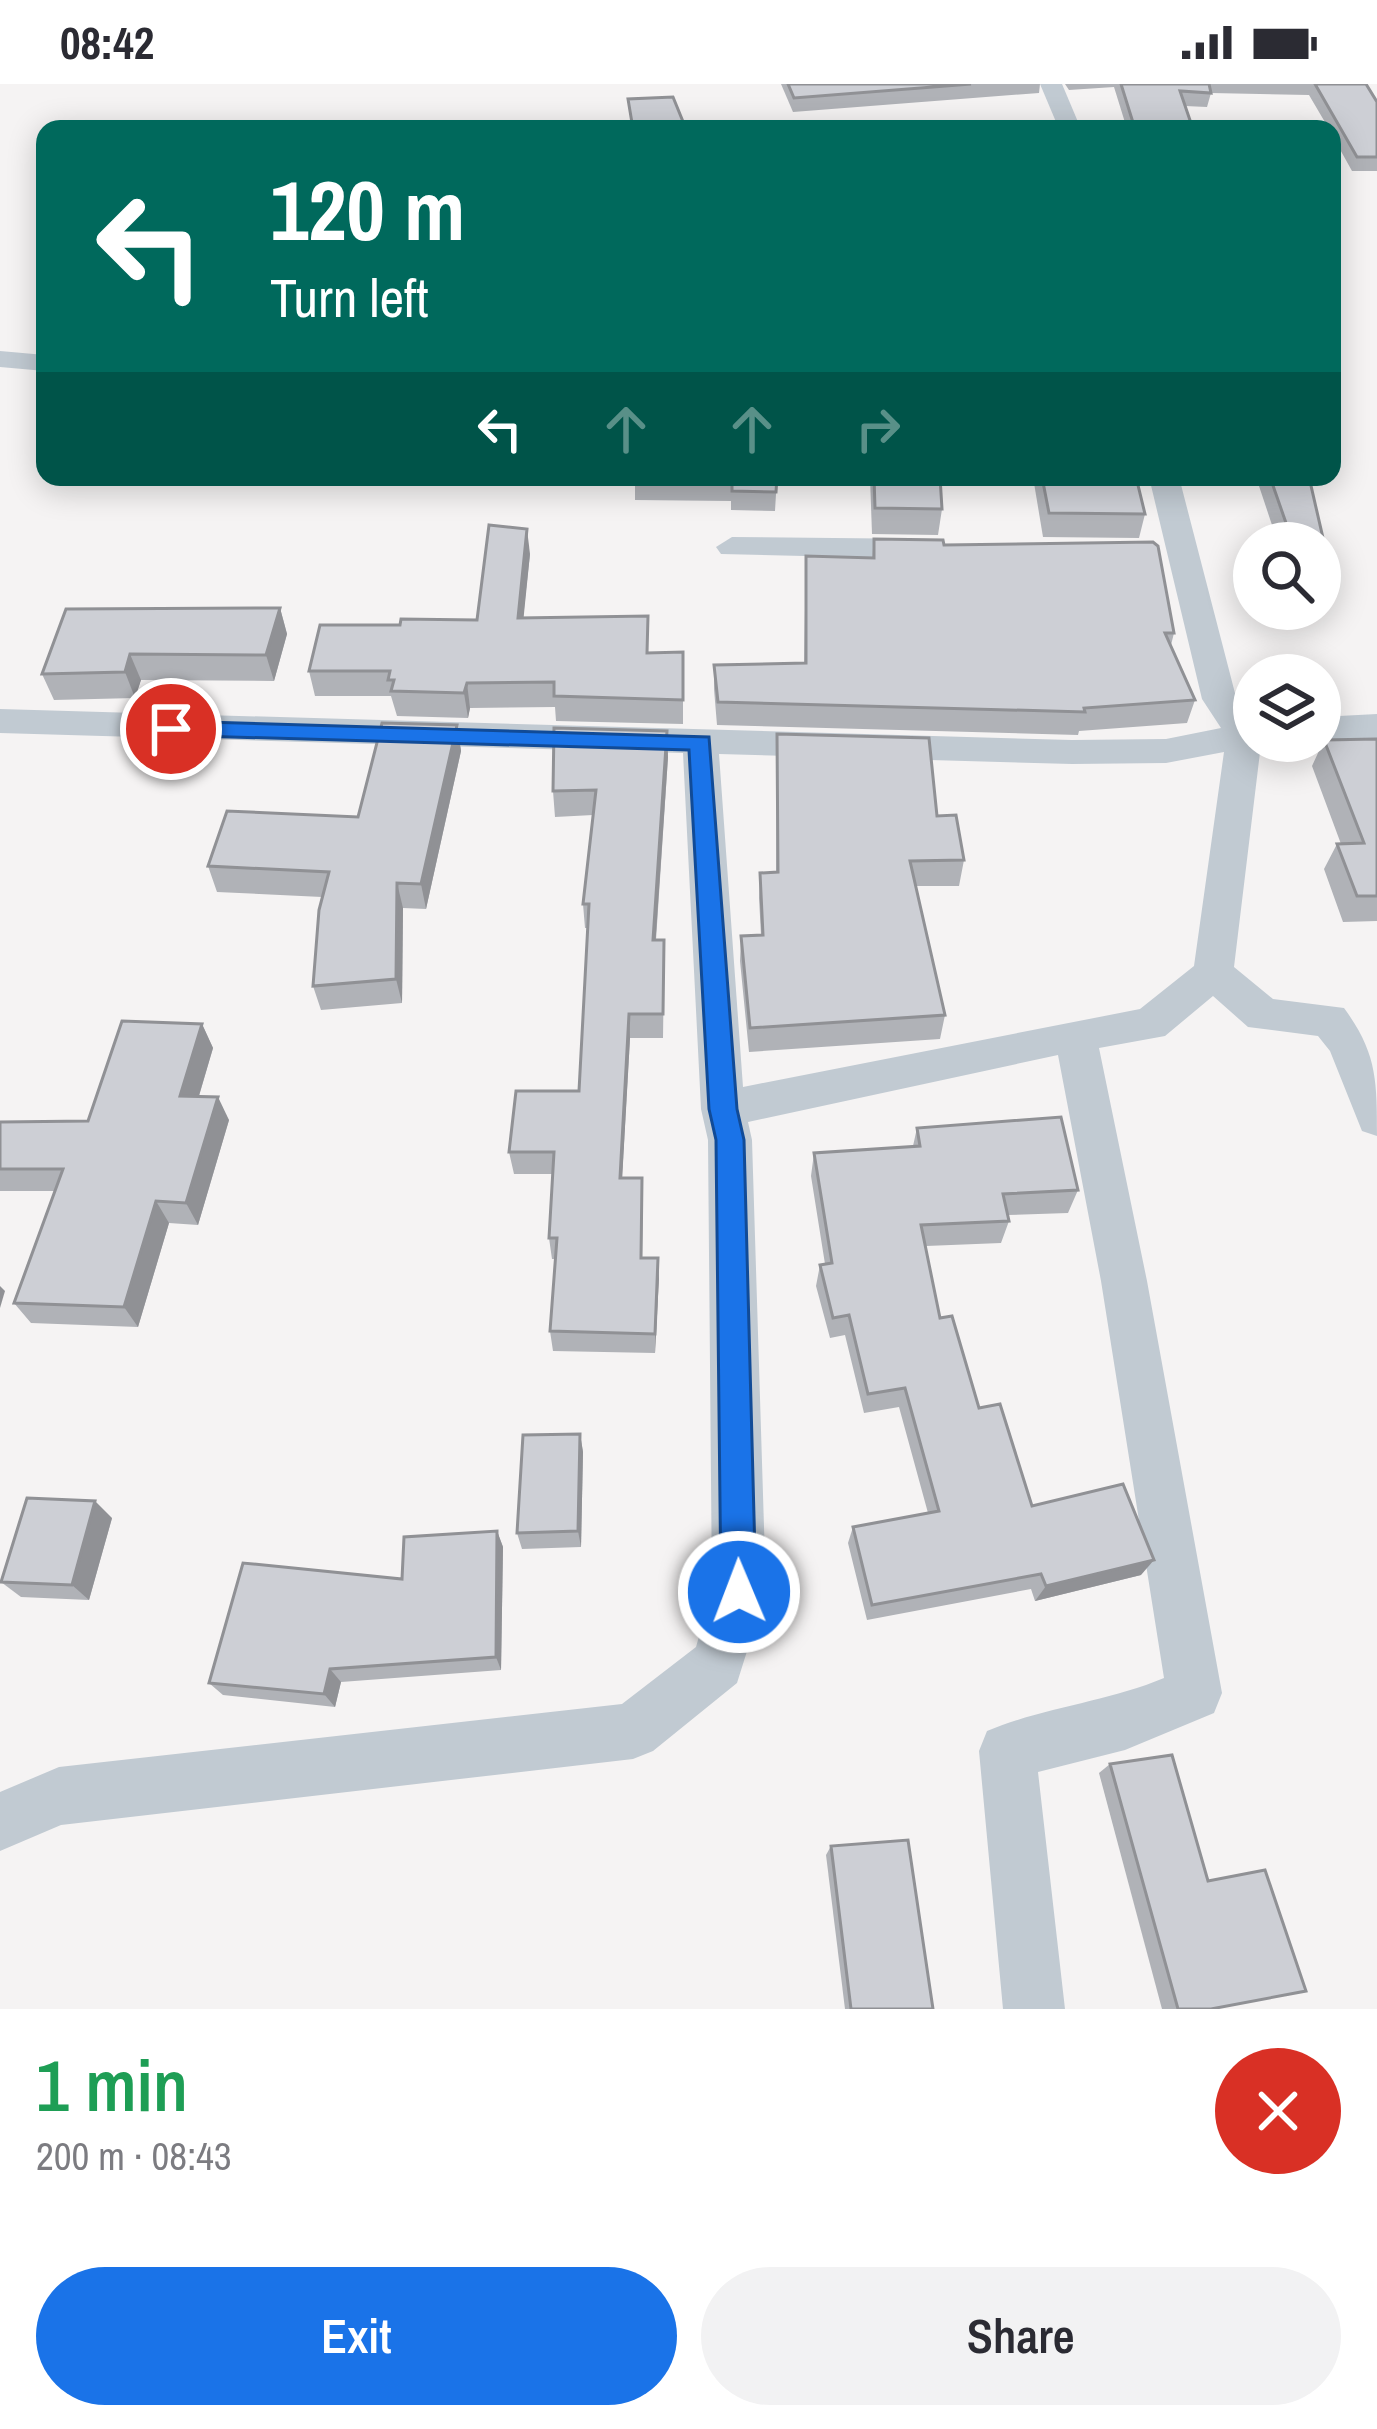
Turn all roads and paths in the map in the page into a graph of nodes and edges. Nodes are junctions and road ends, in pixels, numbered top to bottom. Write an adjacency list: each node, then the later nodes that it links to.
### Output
1 (1051, 84): 2 (street)
2 (1066, 120)
3 (0, 359): 4 (street)
4 (36, 362)
5 (1165, 486): 8 (street)
6 (732, 548): 7 (street)
7 (964, 550)
8 (1233, 715)
9 (0, 721): 13 (street)
10 (1377, 726): 11 (street)
11 (1341, 729)
12 (1233, 737): 13 (street)
13 (700, 742): 17 (street)
14 (1245, 762): 15 (street)
15 (1213, 973): 16 (street); 18 (street)
16 (1075, 1034): 17 (street); 20 (street)
17 (723, 1109): 19 (street)
18 (1377, 1118)
19 (0, 1822)
20 (1034, 2009)

